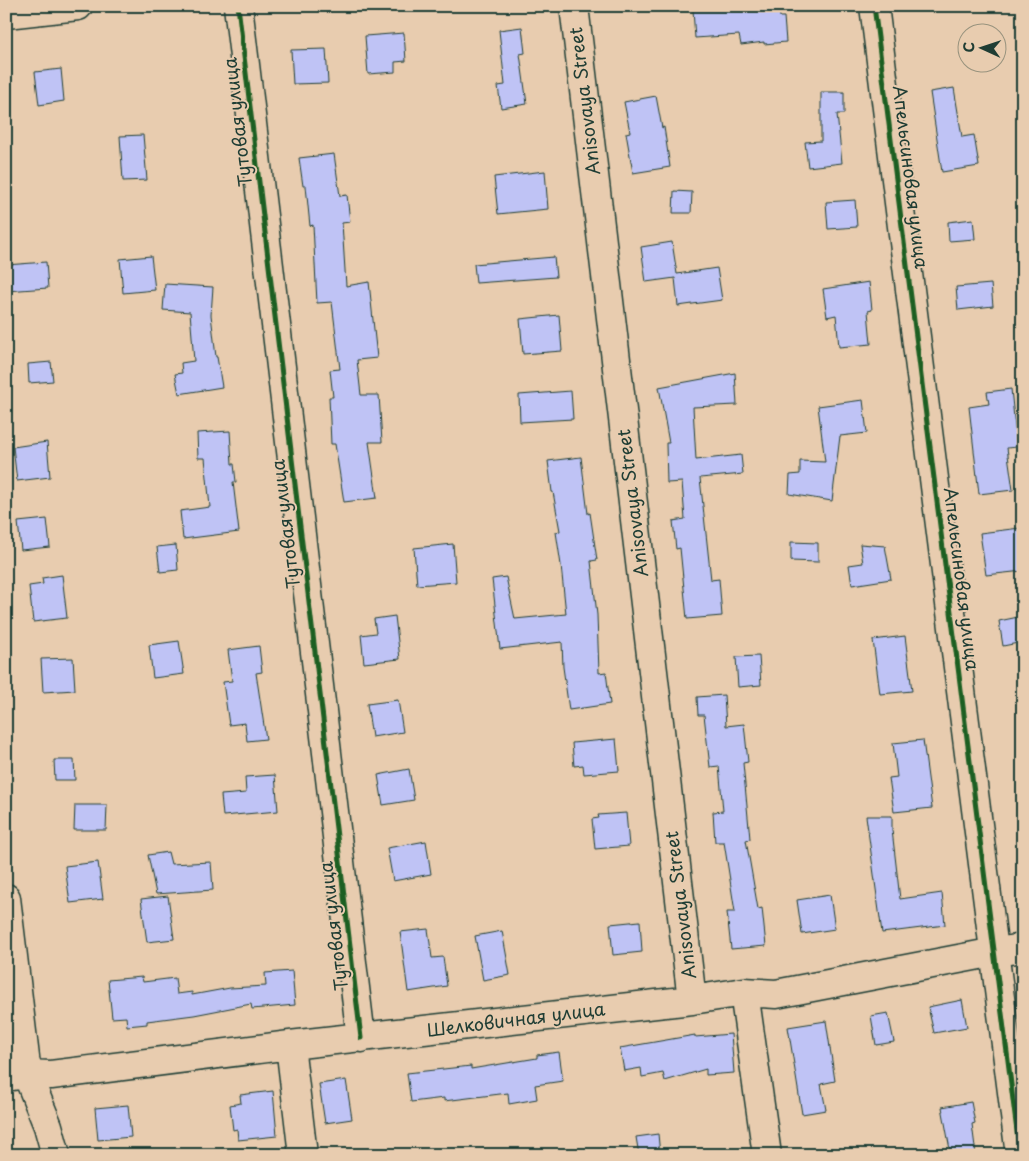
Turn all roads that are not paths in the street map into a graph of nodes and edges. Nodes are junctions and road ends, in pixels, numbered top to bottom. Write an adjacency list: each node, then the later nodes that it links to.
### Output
1 (78, 6): 5 (street)
2 (238, 6): 11 (street, Тутовая улица)
3 (574, 6): 10 (street, Anisovaya Street)
4 (874, 6): 8 (street, Апельсиновая улица)
5 (6, 14)
6 (6, 898): 13 (street)
7 (1023, 948): 8 (street, Шелковичная улица)
8 (995, 952): 9 (street, Шелковичная улица); 17 (street, Апельсиновая улица)
9 (744, 992): 10 (street, Шелковичная улица); 16 (street)
10 (692, 1000): 11 (street, Шелковичная улица)
11 (362, 1038): 12 (street, Шелковичная улица)
12 (290, 1045): 13 (street, Шелковичная улица); 15 (street)
13 (17, 1075): 14 (street)
14 (56, 1155)
15 (302, 1155)
16 (767, 1155)
17 (1020, 1155)

